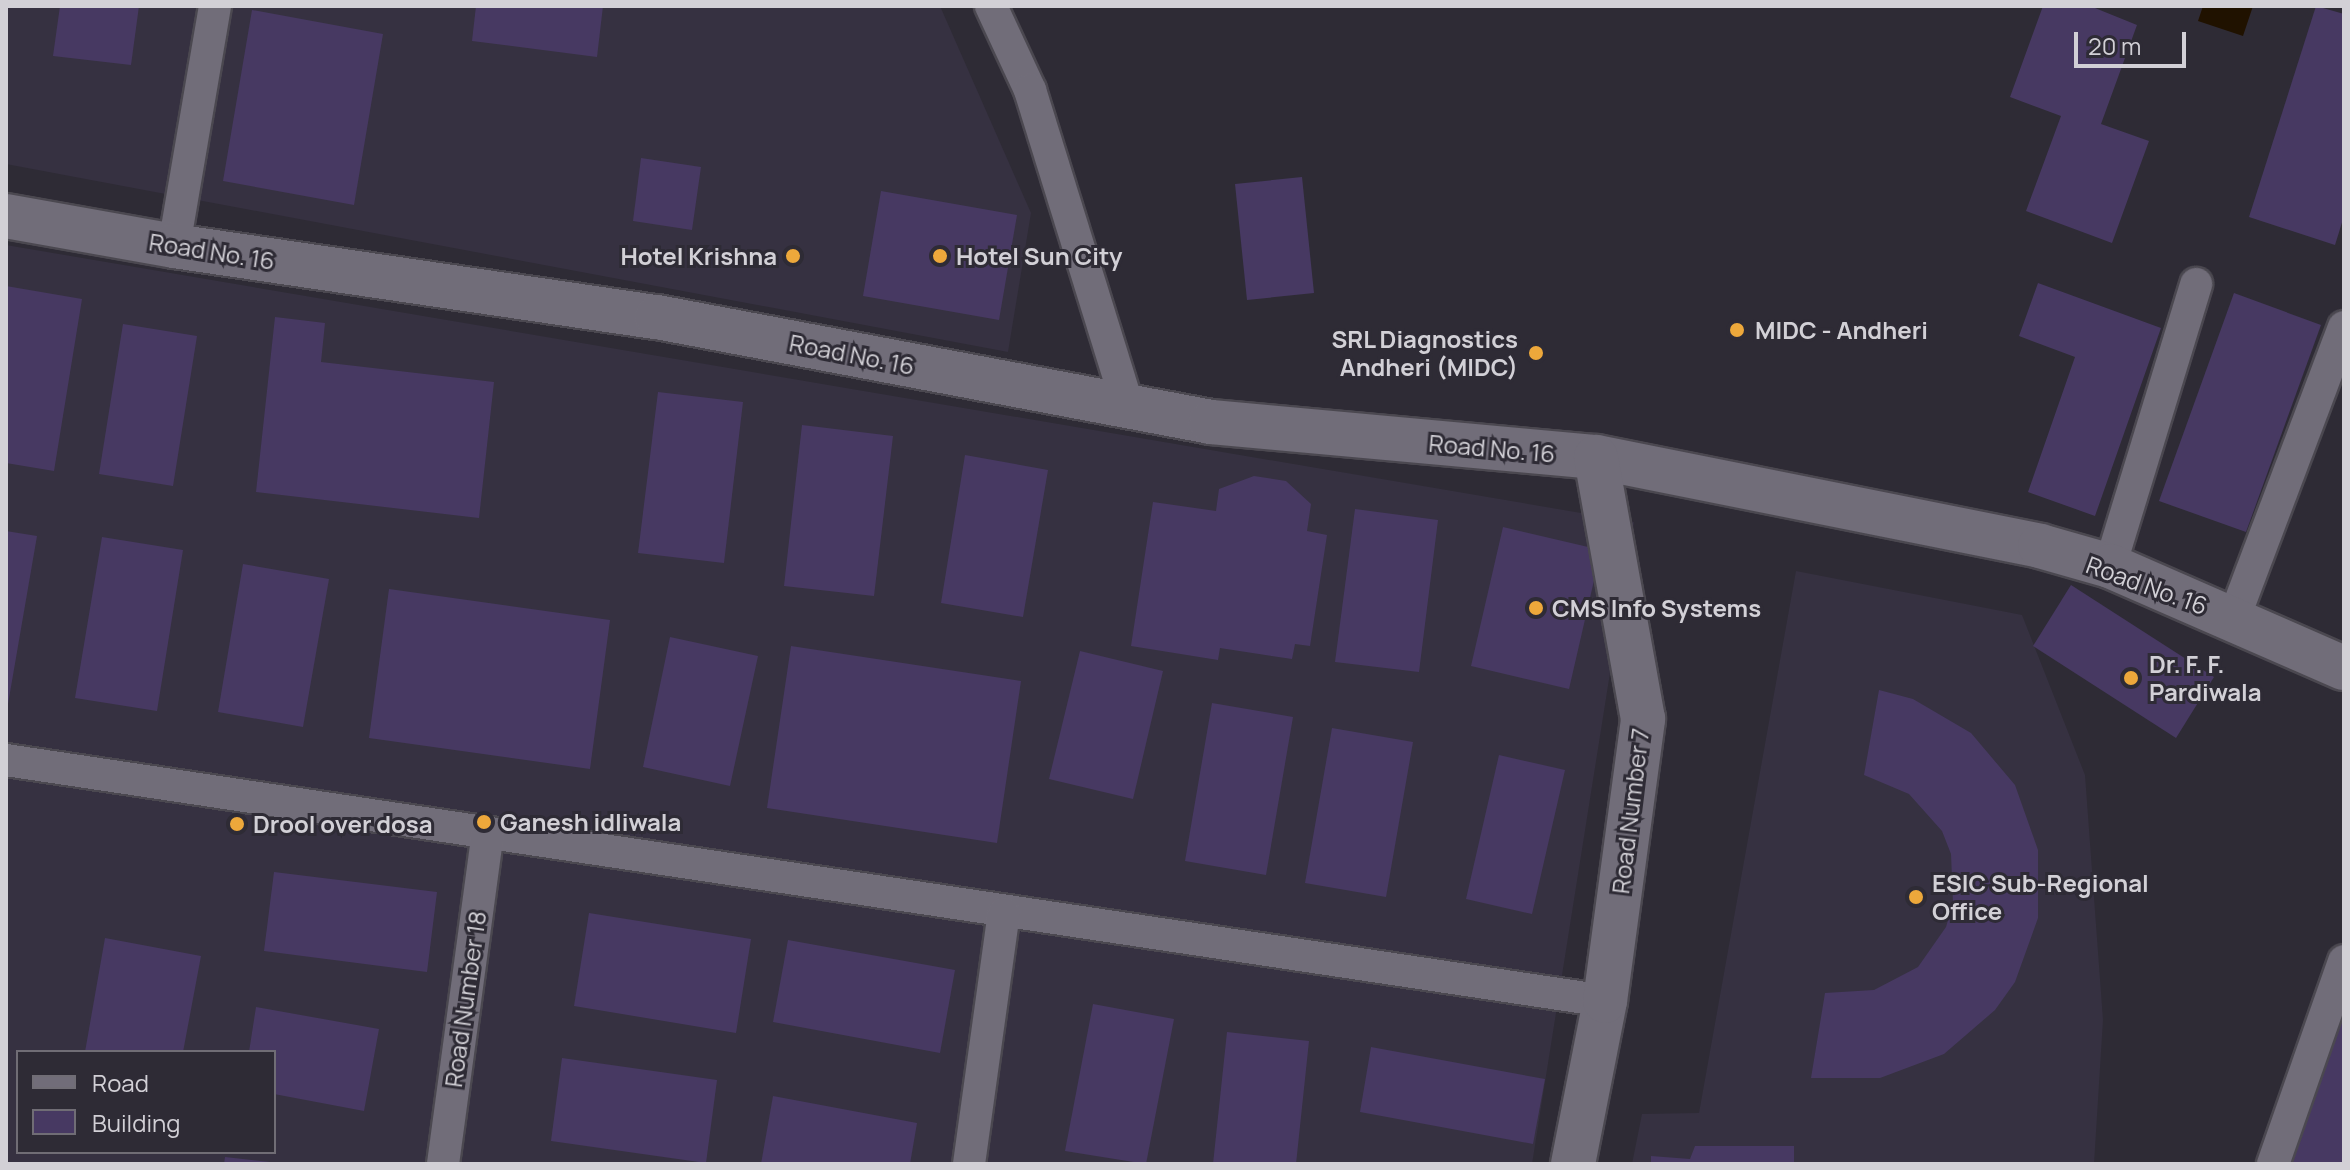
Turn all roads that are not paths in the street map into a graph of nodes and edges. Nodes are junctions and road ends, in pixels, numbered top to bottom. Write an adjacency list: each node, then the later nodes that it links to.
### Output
1 (215, 6): 4 (street)
2 (991, 6): 7 (street)
3 (6, 216): 4 (street, Road No. 16)
4 (174, 246): 7 (street, Road No. 16)
5 (2196, 284): 9 (street)
6 (2344, 327): 10 (street)
7 (1128, 406): 8 (street, Road No. 16)
8 (1596, 457): 9 (street, Road No. 16); 16 (street, Road Number 7)
9 (2110, 566): 10 (street, Road No. 16)
10 (2234, 618): 11 (street, Road No. 16)
11 (2344, 668)
12 (6, 760): 13 (street)
13 (488, 833): 14 (street); 17 (street, Road Number 18)
14 (1004, 913): 16 (street); 18 (street)
15 (2344, 961): 20 (street)
16 (1605, 1001): 19 (street, Road Number 7)
17 (443, 1164)
18 (969, 1164)
19 (1573, 1164)
20 (2273, 1164)

